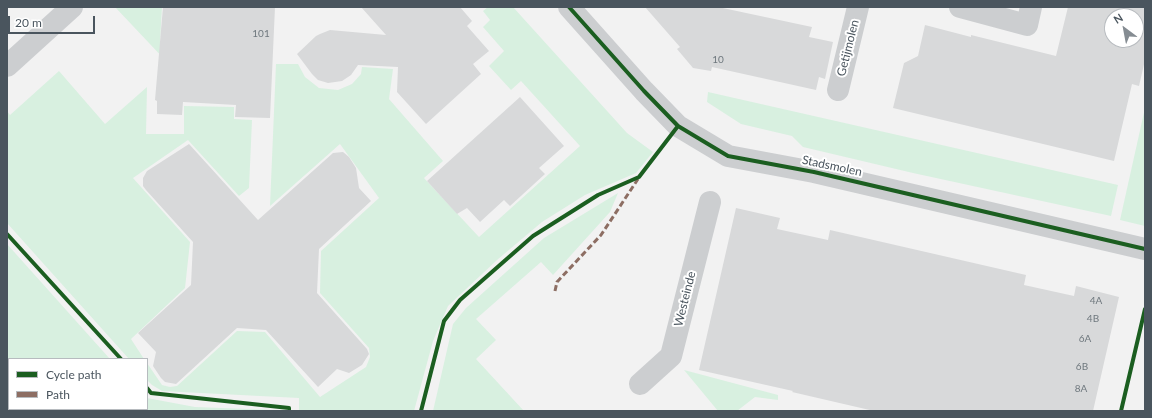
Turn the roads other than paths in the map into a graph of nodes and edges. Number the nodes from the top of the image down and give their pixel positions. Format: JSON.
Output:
{"nodes":[{"id":1,"x":72,"y":7,"type":"edge"},
{"id":2,"x":569,"y":7,"type":"edge"},
{"id":3,"x":858,"y":7,"type":"edge"},
{"id":4,"x":960,"y":7,"type":"edge"},
{"id":5,"x":1031,"y":7,"type":"edge"},
{"id":6,"x":7,"y":66,"type":"edge"},
{"id":7,"x":838,"y":90,"type":"dead end"},
{"id":8,"x":710,"y":202,"type":"dead end"},
{"id":9,"x":1145,"y":249,"type":"edge"},
{"id":10,"x":640,"y":384,"type":"dead end"}],
"edges":[{"from":1,"to":6,"type":"street"},
{"from":2,"to":9,"type":"street","name":"Stadsmolen"},
{"from":3,"to":7,"type":"street","name":"Getijmolen"},
{"from":4,"to":5,"type":"street"},
{"from":8,"to":10,"type":"street","name":"Westeinde"}]}
